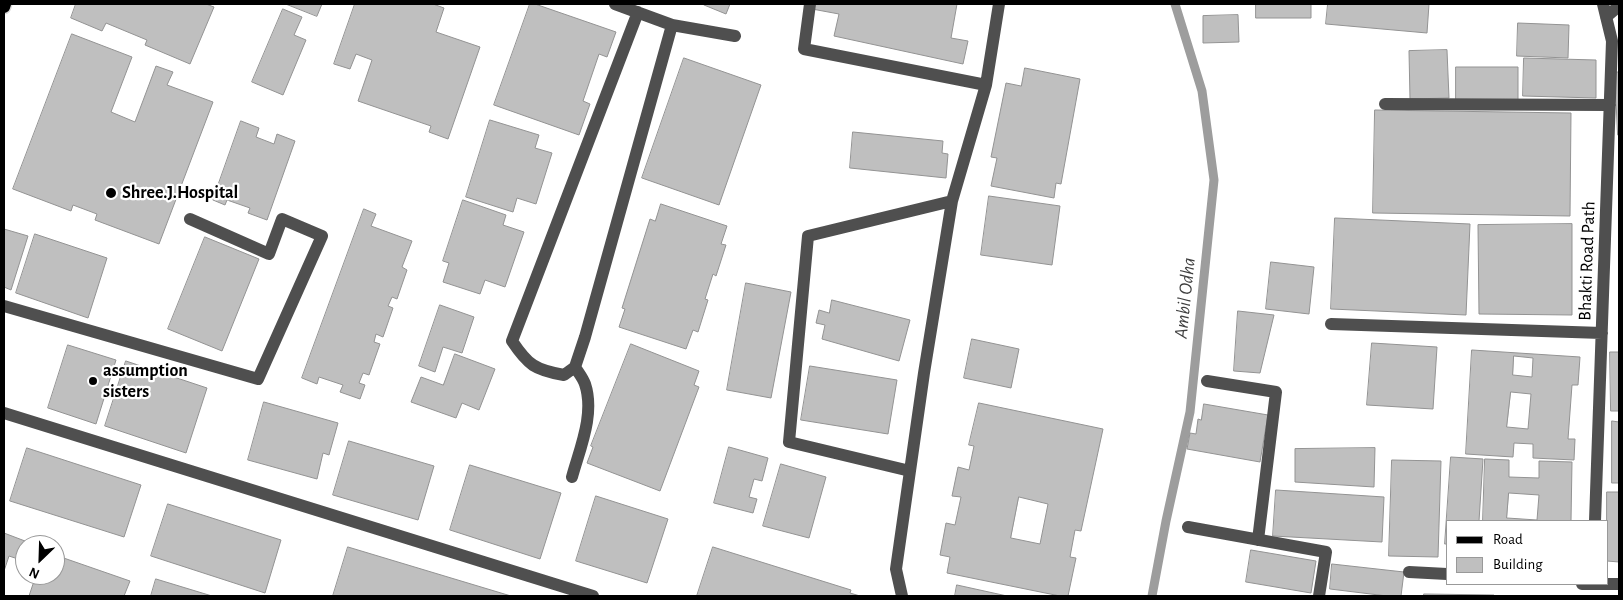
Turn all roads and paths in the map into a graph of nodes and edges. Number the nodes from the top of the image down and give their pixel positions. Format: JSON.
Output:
{"nodes":[{"id":1,"x":616,"y":4,"type":"edge"},
{"id":2,"x":810,"y":4,"type":"edge"},
{"id":3,"x":999,"y":4,"type":"edge"},
{"id":4,"x":1603,"y":4,"type":"edge"},
{"id":5,"x":1619,"y":6,"type":"edge"},
{"id":6,"x":638,"y":12,"type":"junction"},
{"id":7,"x":1606,"y":18,"type":"junction"},
{"id":8,"x":672,"y":25,"type":"junction"},
{"id":9,"x":735,"y":36,"type":"dead end"},
{"id":10,"x":986,"y":85,"type":"junction"},
{"id":11,"x":1385,"y":104,"type":"dead end"},
{"id":12,"x":1610,"y":105,"type":"junction"},
{"id":13,"x":952,"y":201,"type":"junction"},
{"id":14,"x":190,"y":219,"type":"dead end"},
{"id":15,"x":4,"y":306,"type":"edge"},
{"id":16,"x":1330,"y":324,"type":"dead end"},
{"id":17,"x":1602,"y":333,"type":"junction"},
{"id":18,"x":575,"y":366,"type":"junction"},
{"id":19,"x":1206,"y":381,"type":"dead end"},
{"id":20,"x":4,"y":412,"type":"edge"},
{"id":21,"x":910,"y":471,"type":"junction"},
{"id":22,"x":572,"y":477,"type":"dead end"},
{"id":23,"x":1595,"y":520,"type":"edge"},
{"id":24,"x":1188,"y":527,"type":"dead end"},
{"id":25,"x":1258,"y":540,"type":"junction"},
{"id":26,"x":1410,"y":572,"type":"dead end"},
{"id":27,"x":1446,"y":574,"type":"edge"},
{"id":28,"x":1619,"y":584,"type":"edge"},
{"id":29,"x":1590,"y":587,"type":"edge"},
{"id":30,"x":593,"y":596,"type":"edge"},
{"id":31,"x":902,"y":596,"type":"edge"},
{"id":32,"x":1319,"y":596,"type":"edge"}],
"edges":[{"from":1,"to":6,"type":"street"},
{"from":2,"to":10,"type":"street"},
{"from":3,"to":10,"type":"street"},
{"from":4,"to":7,"type":"street","name":"Bhakti Road Path"},
{"from":5,"to":7,"type":"street"},
{"from":6,"to":8,"type":"street"},
{"from":6,"to":18,"type":"street"},
{"from":7,"to":12,"type":"street","name":"Bhakti Road Path"},
{"from":8,"to":9,"type":"street"},
{"from":8,"to":18,"type":"street"},
{"from":10,"to":13,"type":"street"},
{"from":11,"to":12,"type":"street"},
{"from":12,"to":17,"type":"street","name":"Bhakti Road Path"},
{"from":13,"to":21,"type":"street"},
{"from":13,"to":21,"type":"street"},
{"from":14,"to":15,"type":"street"},
{"from":16,"to":17,"type":"street"},
{"from":17,"to":23,"type":"street","name":"Bhakti Road Path"},
{"from":18,"to":22,"type":"street"},
{"from":19,"to":25,"type":"street"},
{"from":20,"to":30,"type":"street"},
{"from":21,"to":31,"type":"street"},
{"from":24,"to":25,"type":"street"},
{"from":25,"to":32,"type":"street"},
{"from":26,"to":27,"type":"street"},
{"from":28,"to":29,"type":"street"}]}
